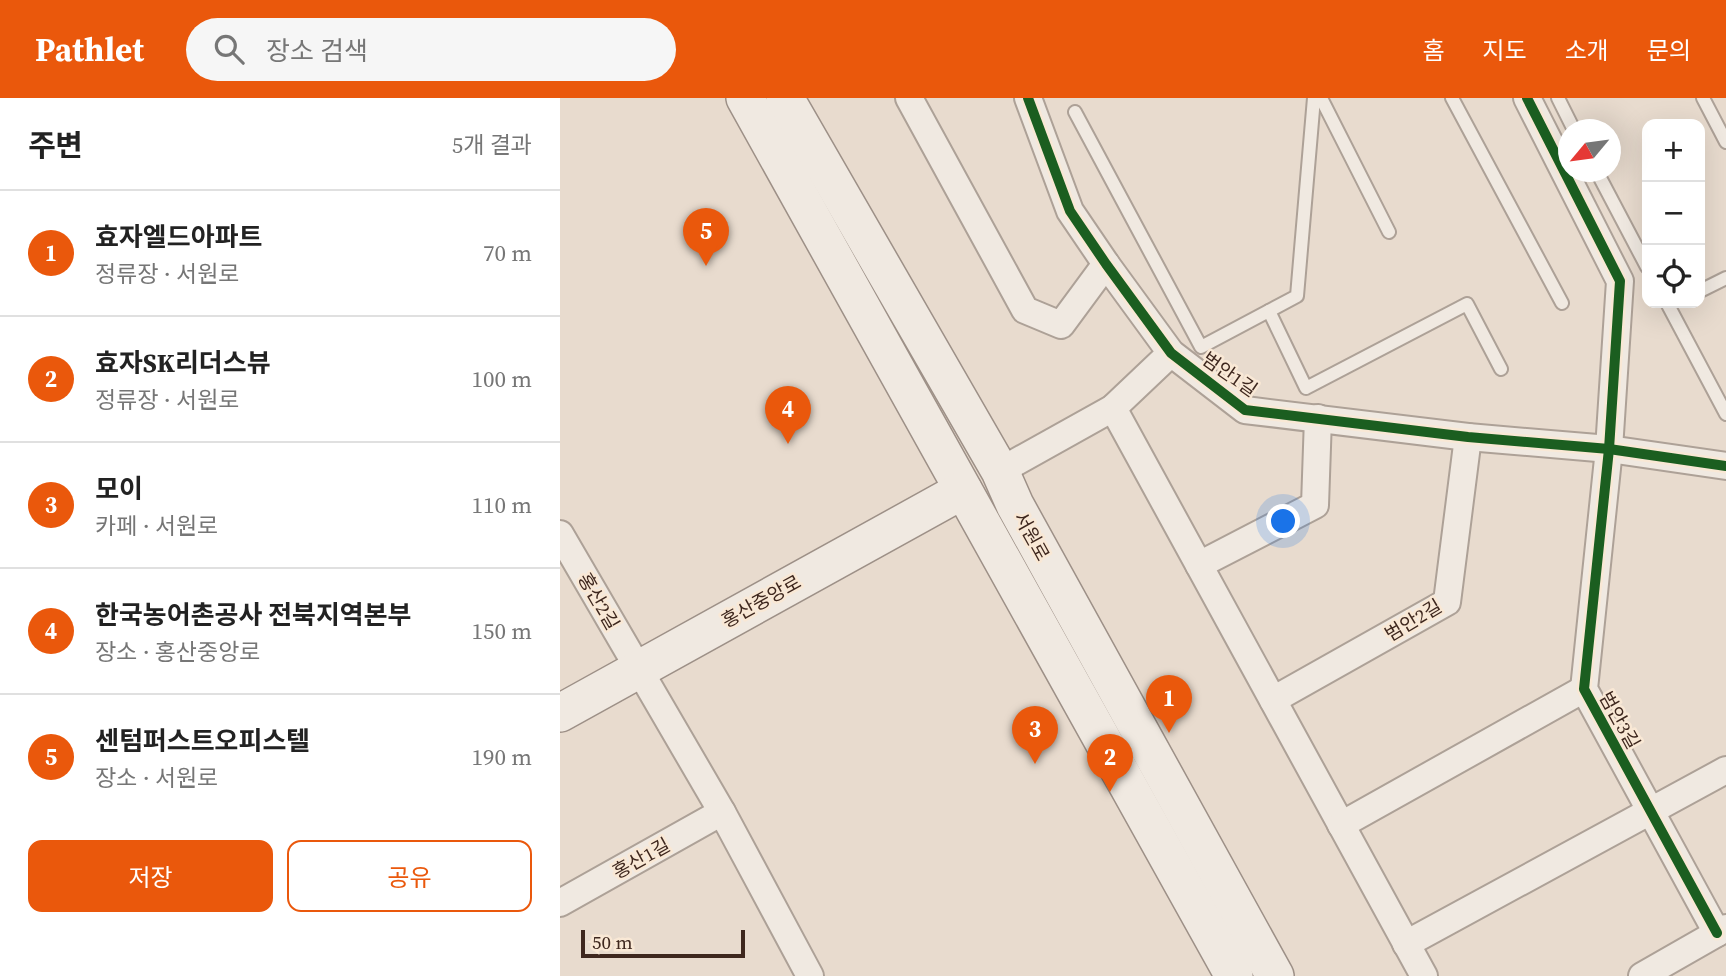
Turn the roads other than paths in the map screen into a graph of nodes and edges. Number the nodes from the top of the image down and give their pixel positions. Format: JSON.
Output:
{"nodes":[{"id":1,"x":745,"y":98,"type":"edge"},
{"id":2,"x":785,"y":98,"type":"edge"},
{"id":3,"x":909,"y":98,"type":"edge"},
{"id":4,"x":1028,"y":98,"type":"edge"},
{"id":5,"x":1314,"y":98,"type":"edge"},
{"id":6,"x":1321,"y":98,"type":"edge"},
{"id":7,"x":1452,"y":98,"type":"edge"},
{"id":8,"x":1528,"y":98,"type":"edge"},
{"id":9,"x":1558,"y":98,"type":"edge"},
{"id":10,"x":1703,"y":98,"type":"edge"},
{"id":11,"x":1076,"y":112,"type":"dead end"},
{"id":12,"x":1568,"y":119,"type":"edge"},
{"id":13,"x":1726,"y":142,"type":"edge"},
{"id":14,"x":1602,"y":182,"type":"edge"},
{"id":15,"x":1389,"y":232,"type":"dead end"},
{"id":16,"x":1642,"y":258,"type":"edge"},
{"id":17,"x":1106,"y":264,"type":"junction"},
{"id":18,"x":1726,"y":278,"type":"edge"},
{"id":19,"x":1705,"y":288,"type":"edge"},
{"id":20,"x":1562,"y":303,"type":"dead end"},
{"id":21,"x":1672,"y":308,"type":"edge"},
{"id":22,"x":1269,"y":311,"type":"junction"},
{"id":23,"x":1171,"y":353,"type":"junction"},
{"id":24,"x":1502,"y":369,"type":"dead end"},
{"id":25,"x":1113,"y":408,"type":"junction"},
{"id":26,"x":1726,"y":414,"type":"edge"},
{"id":27,"x":1318,"y":418,"type":"junction"},
{"id":28,"x":1468,"y":437,"type":"junction"},
{"id":29,"x":1609,"y":449,"type":"junction"},
{"id":30,"x":1726,"y":466,"type":"edge"},
{"id":31,"x":1000,"y":471,"type":"junction"},
{"id":32,"x":963,"y":490,"type":"junction"},
{"id":33,"x":560,"y":534,"type":"edge"},
{"id":34,"x":1199,"y":565,"type":"junction"},
{"id":35,"x":638,"y":669,"type":"junction"},
{"id":36,"x":1584,"y":690,"type":"junction"},
{"id":37,"x":1273,"y":700,"type":"junction"},
{"id":38,"x":560,"y":713,"type":"edge"},
{"id":39,"x":1726,"y":771,"type":"edge"},
{"id":40,"x":1650,"y":811,"type":"junction"},
{"id":41,"x":722,"y":813,"type":"junction"},
{"id":42,"x":1341,"y":825,"type":"junction"},
{"id":43,"x":560,"y":903,"type":"edge"},
{"id":44,"x":1722,"y":931,"type":"edge"},
{"id":45,"x":1406,"y":944,"type":"junction"},
{"id":46,"x":810,"y":976,"type":"edge"},
{"id":47,"x":1234,"y":976,"type":"edge"},
{"id":48,"x":1275,"y":976,"type":"edge"},
{"id":49,"x":1424,"y":976,"type":"edge"},
{"id":50,"x":1642,"y":976,"type":"edge"}],
"edges":[{"from":1,"to":32,"type":"main road","name":"서원로"},
{"from":2,"to":31,"type":"main road","name":"서원로"},
{"from":3,"to":17,"type":"street"},
{"from":4,"to":17,"type":"street","name":"범안1길"},
{"from":5,"to":22,"type":"lane"},
{"from":6,"to":15,"type":"lane"},
{"from":7,"to":20,"type":"lane"},
{"from":8,"to":29,"type":"street"},
{"from":9,"to":12,"type":"lane"},
{"from":10,"to":13,"type":"lane"},
{"from":11,"to":22,"type":"lane"},
{"from":14,"to":16,"type":"lane"},
{"from":17,"to":23,"type":"street","name":"범안1길"},
{"from":18,"to":19,"type":"lane"},
{"from":21,"to":26,"type":"lane"},
{"from":22,"to":24,"type":"lane"},
{"from":23,"to":25,"type":"street"},
{"from":23,"to":27,"type":"street","name":"범안1길"},
{"from":25,"to":31,"type":"street"},
{"from":25,"to":34,"type":"street"},
{"from":27,"to":28,"type":"street","name":"범안1길"},
{"from":27,"to":34,"type":"street"},
{"from":28,"to":29,"type":"street","name":"범안1길"},
{"from":28,"to":37,"type":"street","name":"범안2길"},
{"from":29,"to":30,"type":"street","name":"범안1길"},
{"from":29,"to":36,"type":"street","name":"범안3길"},
{"from":31,"to":48,"type":"main road","name":"서원로"},
{"from":32,"to":35,"type":"main road","name":"홍산중앙로"},
{"from":32,"to":47,"type":"main road","name":"서원로"},
{"from":33,"to":35,"type":"street","name":"홍산2길"},
{"from":34,"to":37,"type":"street"},
{"from":35,"to":38,"type":"main road","name":"홍산중앙로"},
{"from":35,"to":41,"type":"street"},
{"from":36,"to":40,"type":"street","name":"범안3길"},
{"from":36,"to":42,"type":"street"},
{"from":37,"to":42,"type":"street"},
{"from":39,"to":40,"type":"street"},
{"from":40,"to":44,"type":"street","name":"범안3길"},
{"from":40,"to":45,"type":"street"},
{"from":41,"to":43,"type":"street","name":"홍산1길"},
{"from":41,"to":46,"type":"street"},
{"from":42,"to":45,"type":"street"},
{"from":44,"to":50,"type":"street"},
{"from":45,"to":49,"type":"street"}]}
